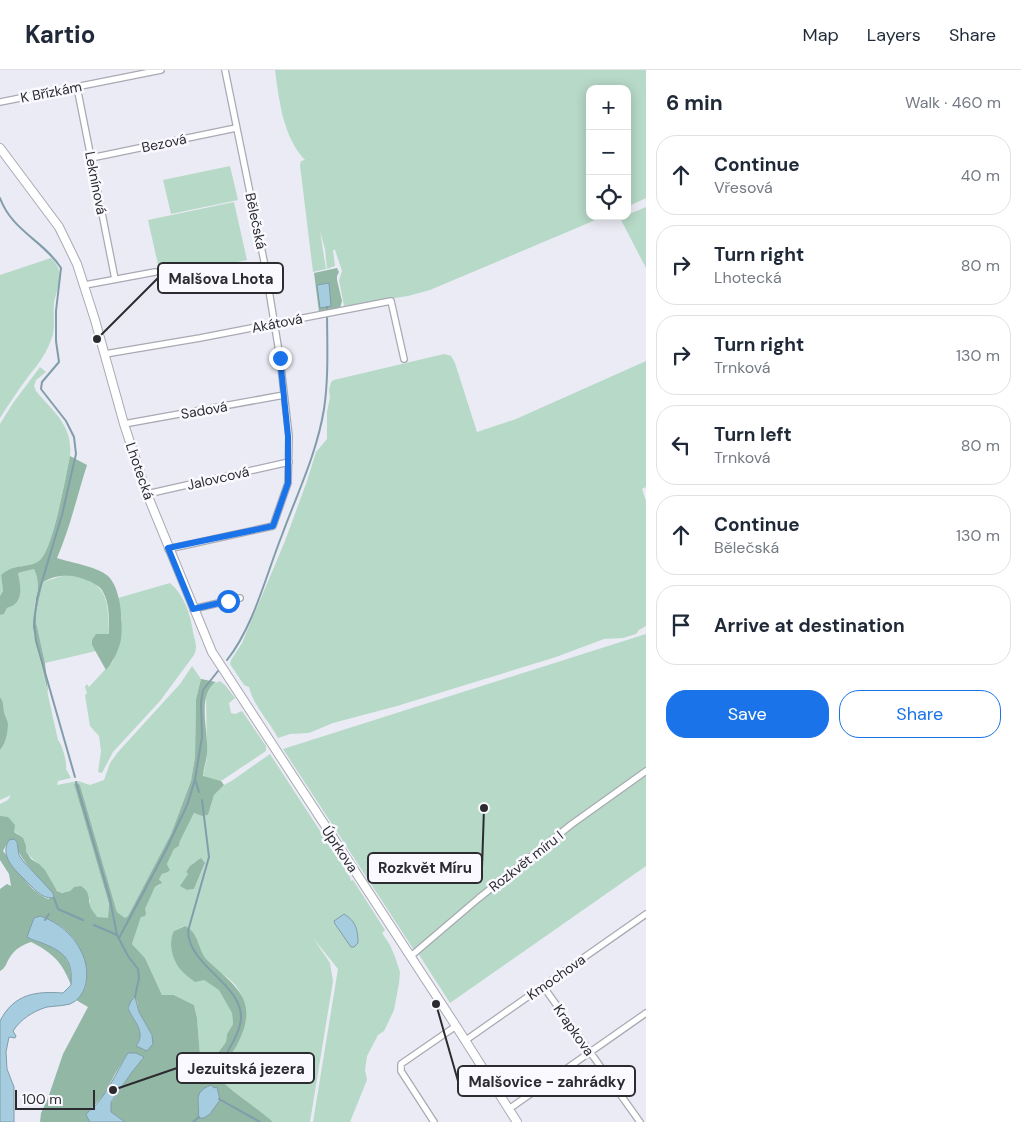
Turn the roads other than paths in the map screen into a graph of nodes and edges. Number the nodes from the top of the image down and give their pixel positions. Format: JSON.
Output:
{"nodes":[{"id":1,"x":160,"y":70,"type":"edge"},
{"id":2,"x":225,"y":70,"type":"edge"},
{"id":3,"x":77,"y":86,"type":"junction"},
{"id":4,"x":0,"y":102,"type":"edge"},
{"id":5,"x":236,"y":128,"type":"junction"},
{"id":6,"x":0,"y":148,"type":"edge"},
{"id":7,"x":91,"y":158,"type":"junction"},
{"id":8,"x":155,"y":272,"type":"dead end"},
{"id":9,"x":116,"y":279,"type":"junction"},
{"id":10,"x":85,"y":285,"type":"junction"},
{"id":11,"x":275,"y":324,"type":"junction"},
{"id":12,"x":105,"y":354,"type":"junction"},
{"id":13,"x":404,"y":359,"type":"dead end"},
{"id":14,"x":284,"y":395,"type":"junction"},
{"id":15,"x":124,"y":424,"type":"junction"},
{"id":16,"x":288,"y":462,"type":"junction"},
{"id":17,"x":147,"y":494,"type":"junction"},
{"id":18,"x":168,"y":548,"type":"junction"},
{"id":19,"x":240,"y":598,"type":"dead end"},
{"id":20,"x":193,"y":609,"type":"junction"},
{"id":21,"x":212,"y":652,"type":"joint"},
{"id":22,"x":646,"y":771,"type":"edge"},
{"id":23,"x":646,"y":914,"type":"edge"},
{"id":24,"x":411,"y":956,"type":"junction"},
{"id":25,"x":543,"y":986,"type":"junction"},
{"id":26,"x":646,"y":1013,"type":"edge"},
{"id":27,"x":456,"y":1026,"type":"junction"},
{"id":28,"x":466,"y":1040,"type":"junction"},
{"id":29,"x":590,"y":1052,"type":"junction"},
{"id":30,"x":509,"y":1109,"type":"junction"},
{"id":31,"x":434,"y":1122,"type":"edge"},
{"id":32,"x":517,"y":1122,"type":"edge"},
{"id":33,"x":640,"y":1122,"type":"edge"}],
"edges":[{"from":1,"to":3,"type":"street","name":"K Břízkám"},
{"from":2,"to":5,"type":"street","name":"Bělečská"},
{"from":3,"to":4,"type":"street","name":"K Břízkám"},
{"from":3,"to":7,"type":"street","name":"Leknínová"},
{"from":5,"to":7,"type":"street","name":"Bezová"},
{"from":5,"to":11,"type":"street","name":"Bělečská"},
{"from":6,"to":10,"type":"street","name":"Lhotecká"},
{"from":7,"to":9,"type":"street","name":"Leknínová"},
{"from":8,"to":9,"type":"street"},
{"from":9,"to":10,"type":"street"},
{"from":10,"to":12,"type":"street","name":"Lhotecká"},
{"from":11,"to":12,"type":"street","name":"Akátová"},
{"from":11,"to":13,"type":"street","name":"Akátová"},
{"from":11,"to":14,"type":"street","name":"Bělečská"},
{"from":12,"to":15,"type":"street","name":"Lhotecká"},
{"from":14,"to":15,"type":"street","name":"Sadová"},
{"from":14,"to":16,"type":"street","name":"Bělečská"},
{"from":15,"to":17,"type":"street","name":"Lhotecká"},
{"from":16,"to":17,"type":"street","name":"Jalovcová"},
{"from":16,"to":18,"type":"street","name":"Bělečská"},
{"from":17,"to":18,"type":"street","name":"Lhotecká"},
{"from":18,"to":20,"type":"street","name":"Lhotecká"},
{"from":19,"to":20,"type":"street"},
{"from":20,"to":21,"type":"street","name":"Lhotecká"},
{"from":21,"to":24,"type":"street","name":"Úprkova"},
{"from":22,"to":24,"type":"street","name":"Rozkvět míru I"},
{"from":23,"to":25,"type":"street","name":"Kmochova"},
{"from":24,"to":27,"type":"street","name":"Úprkova"},
{"from":25,"to":28,"type":"street","name":"Kmochova"},
{"from":25,"to":29,"type":"street","name":"Krapkova"},
{"from":26,"to":29,"type":"street"},
{"from":27,"to":28,"type":"street","name":"Úprkova"},
{"from":27,"to":31,"type":"street"},
{"from":28,"to":30,"type":"street","name":"Úprkova"},
{"from":29,"to":30,"type":"street"},
{"from":29,"to":33,"type":"street","name":"Krapkova"},
{"from":30,"to":32,"type":"street","name":"Úprkova"}]}
